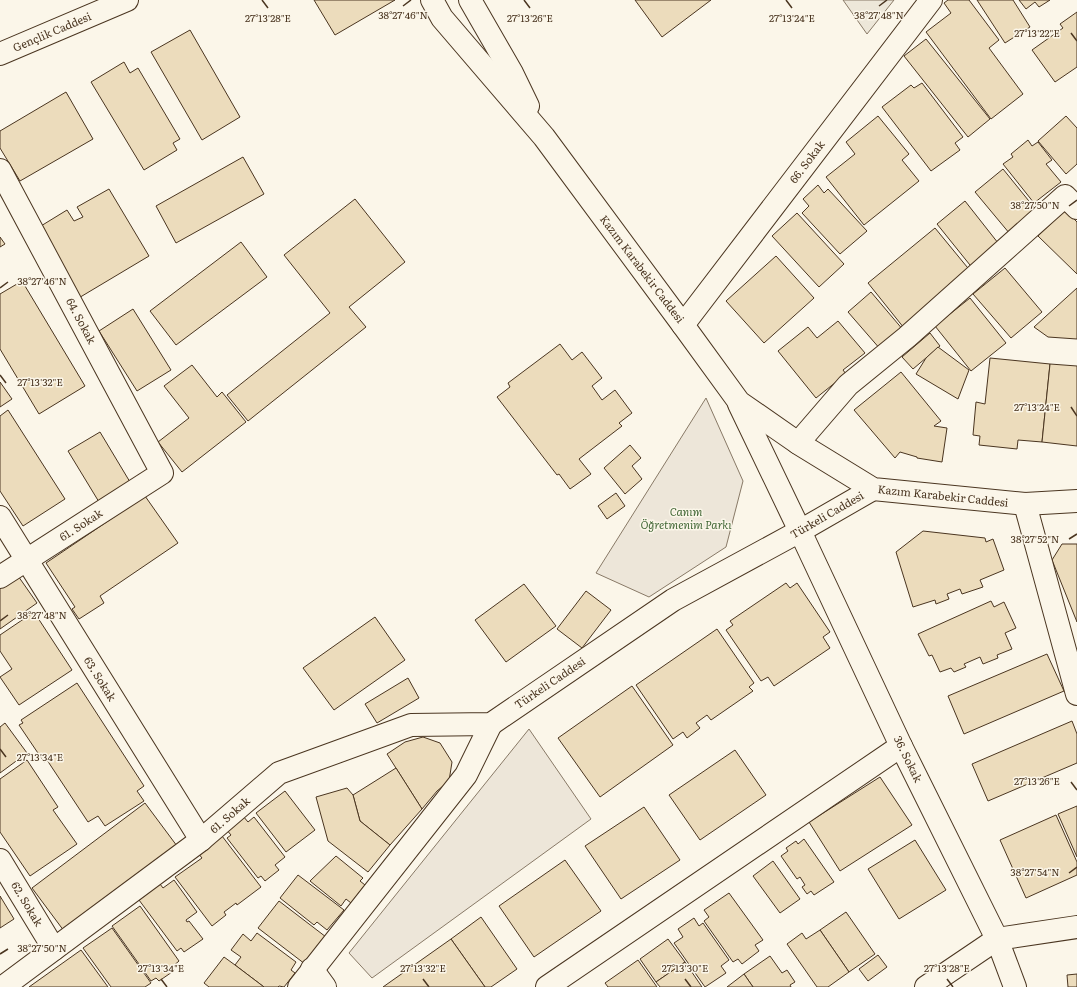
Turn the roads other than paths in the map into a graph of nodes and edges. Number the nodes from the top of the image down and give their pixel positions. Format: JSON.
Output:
{"nodes":[{"id":1,"x":127,"y":0,"type":"edge"},
{"id":2,"x":432,"y":0,"type":"edge"},
{"id":3,"x":470,"y":0,"type":"edge"},
{"id":4,"x":931,"y":0,"type":"edge"},
{"id":5,"x":0,"y":54,"type":"edge"},
{"id":6,"x":544,"y":137,"type":"junction"},
{"id":7,"x":0,"y":170,"type":"edge"},
{"id":8,"x":1073,"y":197,"type":"edge"},
{"id":9,"x":683,"y":325,"type":"junction"},
{"id":10,"x":739,"y":402,"type":"junction"},
{"id":11,"x":798,"y":443,"type":"junction"},
{"id":12,"x":162,"y":473,"type":"joint"},
{"id":13,"x":873,"y":489,"type":"junction"},
{"id":14,"x":1077,"y":501,"type":"edge"},
{"id":15,"x":1025,"y":504,"type":"junction"},
{"id":16,"x":0,"y":517,"type":"edge"},
{"id":17,"x":800,"y":531,"type":"junction"},
{"id":18,"x":26,"y":560,"type":"junction"},
{"id":19,"x":0,"y":577,"type":"edge"},
{"id":20,"x":1077,"y":694,"type":"edge"},
{"id":21,"x":491,"y":724,"type":"junction"},
{"id":22,"x":901,"y":746,"type":"junction"},
{"id":23,"x":201,"y":840,"type":"junction"},
{"id":24,"x":0,"y":860,"type":"edge"},
{"id":25,"x":1077,"y":927,"type":"edge"},
{"id":26,"x":997,"y":938,"type":"junction"},
{"id":27,"x":54,"y":949,"type":"junction"},
{"id":28,"x":312,"y":969,"type":"junction"},
{"id":29,"x":6,"y":986,"type":"edge"},
{"id":30,"x":298,"y":987,"type":"edge"},
{"id":31,"x":325,"y":987,"type":"edge"},
{"id":32,"x":547,"y":987,"type":"edge"},
{"id":33,"x":926,"y":987,"type":"edge"},
{"id":34,"x":1015,"y":987,"type":"edge"}],
"edges":[{"from":1,"to":5,"type":"street","name":"Gençlik Caddesi"},
{"from":2,"to":6,"type":"street","name":"Kazım Karabekir Caddesi"},
{"from":3,"to":6,"type":"street","name":"Kazım Karabekir Caddesi"},
{"from":4,"to":9,"type":"street","name":"66. Sokak"},
{"from":6,"to":9,"type":"street","name":"Kazım Karabekir Caddesi"},
{"from":7,"to":12,"type":"street","name":"64. Sokak"},
{"from":8,"to":11,"type":"street"},
{"from":9,"to":10,"type":"street","name":"Kazım Karabekir Caddesi"},
{"from":10,"to":11,"type":"street","name":"Kazım Karabekir Caddesi"},
{"from":10,"to":17,"type":"street","name":"Kazım Karabekir Caddesi"},
{"from":11,"to":13,"type":"street","name":"Kazım Karabekir Caddesi"},
{"from":12,"to":18,"type":"street","name":"61. Sokak"},
{"from":13,"to":15,"type":"street","name":"Kazım Karabekir Caddesi"},
{"from":13,"to":17,"type":"street","name":"Türkeli Caddesi"},
{"from":14,"to":15,"type":"street","name":"Kazım Karabekir Caddesi"},
{"from":15,"to":20,"type":"street"},
{"from":16,"to":18,"type":"street","name":"63. Sokak"},
{"from":17,"to":21,"type":"street","name":"Türkeli Caddesi"},
{"from":17,"to":22,"type":"street","name":"36. Sokak"},
{"from":18,"to":19,"type":"street","name":"61. Sokak"},
{"from":18,"to":23,"type":"street","name":"63. Sokak"},
{"from":21,"to":23,"type":"street","name":"61. Sokak"},
{"from":21,"to":28,"type":"street","name":"Türkeli Caddesi"},
{"from":22,"to":26,"type":"street","name":"36. Sokak"},
{"from":22,"to":32,"type":"street"},
{"from":23,"to":27,"type":"street","name":"61. Sokak"},
{"from":24,"to":27,"type":"street","name":"62. Sokak"},
{"from":25,"to":26,"type":"street"},
{"from":26,"to":33,"type":"street"},
{"from":26,"to":34,"type":"street","name":"36. Sokak"},
{"from":27,"to":29,"type":"street","name":"61. Sokak"},
{"from":28,"to":30,"type":"street","name":"Türkeli Caddesi"},
{"from":28,"to":31,"type":"street"}]}
